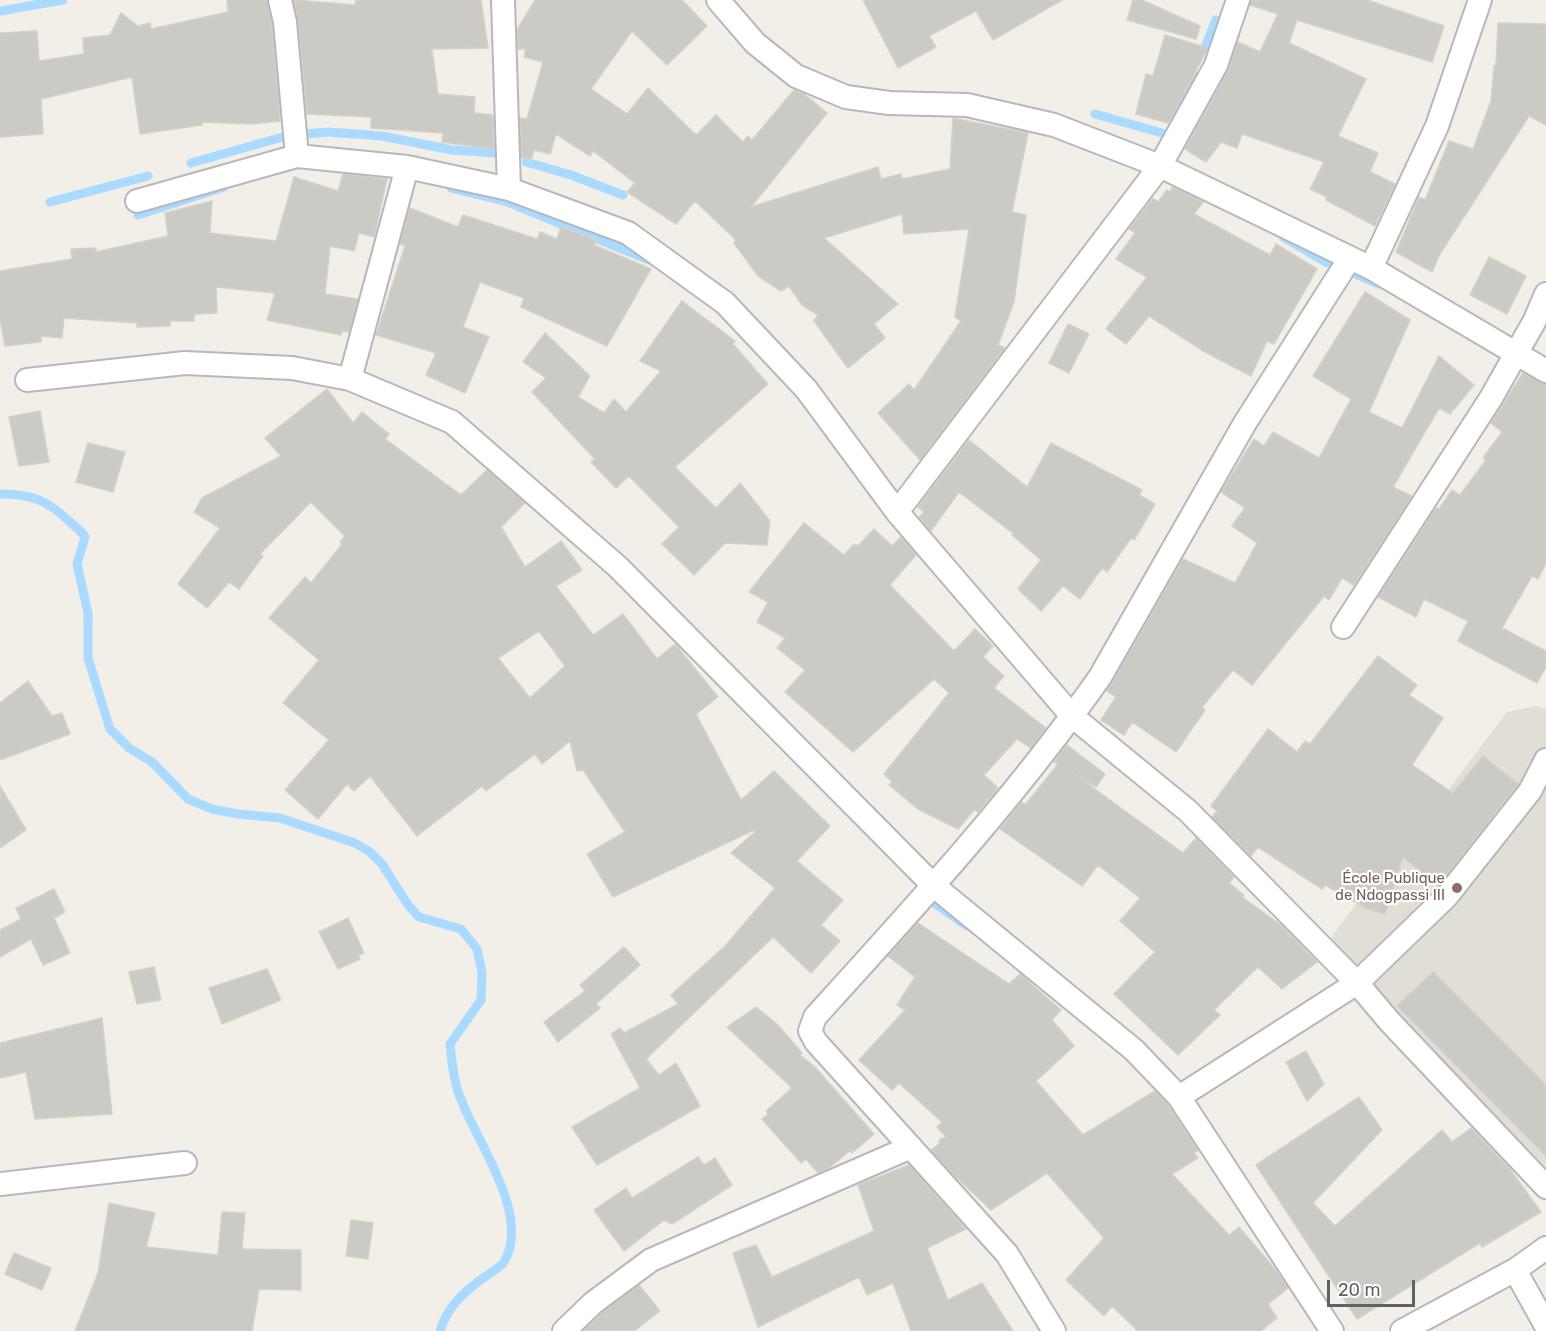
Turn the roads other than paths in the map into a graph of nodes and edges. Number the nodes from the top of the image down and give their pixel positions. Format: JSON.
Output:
{"nodes":[{"id":1,"x":280,"y":0,"type":"edge"},
{"id":2,"x":503,"y":0,"type":"edge"},
{"id":3,"x":718,"y":0,"type":"edge"},
{"id":4,"x":1238,"y":0,"type":"edge"},
{"id":5,"x":1472,"y":2,"type":"edge"},
{"id":6,"x":297,"y":156,"type":"junction"},
{"id":7,"x":1160,"y":166,"type":"junction"},
{"id":8,"x":407,"y":167,"type":"junction"},
{"id":9,"x":508,"y":189,"type":"junction"},
{"id":10,"x":137,"y":201,"type":"dead end"},
{"id":11,"x":1350,"y":258,"type":"junction"},
{"id":12,"x":1371,"y":268,"type":"junction"},
{"id":13,"x":1546,"y":294,"type":"edge"},
{"id":14,"x":1516,"y":355,"type":"junction"},
{"id":15,"x":1546,"y":371,"type":"edge"},
{"id":16,"x":350,"y":379,"type":"junction"},
{"id":17,"x":27,"y":380,"type":"dead end"},
{"id":18,"x":897,"y":512,"type":"junction"},
{"id":19,"x":1343,"y":627,"type":"dead end"},
{"id":20,"x":1072,"y":716,"type":"junction"},
{"id":21,"x":1546,"y":760,"type":"edge"},
{"id":22,"x":934,"y":886,"type":"junction"},
{"id":23,"x":1357,"y":983,"type":"junction"},
{"id":24,"x":1179,"y":1097,"type":"junction"},
{"id":25,"x":911,"y":1147,"type":"junction"},
{"id":26,"x":185,"y":1163,"type":"dead end"},
{"id":27,"x":0,"y":1184,"type":"edge"},
{"id":28,"x":1546,"y":1187,"type":"edge"},
{"id":29,"x":1546,"y":1248,"type":"edge"},
{"id":30,"x":1515,"y":1270,"type":"junction"},
{"id":31,"x":1546,"y":1326,"type":"edge"},
{"id":32,"x":564,"y":1331,"type":"edge"},
{"id":33,"x":1054,"y":1331,"type":"edge"},
{"id":34,"x":1332,"y":1331,"type":"edge"},
{"id":35,"x":1402,"y":1331,"type":"edge"}],
"edges":[{"from":1,"to":6,"type":"street"},
{"from":2,"to":9,"type":"street"},
{"from":3,"to":7,"type":"street"},
{"from":4,"to":7,"type":"street"},
{"from":5,"to":12,"type":"street"},
{"from":6,"to":8,"type":"street"},
{"from":6,"to":10,"type":"street"},
{"from":7,"to":11,"type":"street"},
{"from":7,"to":18,"type":"street"},
{"from":8,"to":9,"type":"street"},
{"from":8,"to":16,"type":"street"},
{"from":9,"to":18,"type":"street"},
{"from":11,"to":12,"type":"street"},
{"from":11,"to":20,"type":"street"},
{"from":12,"to":14,"type":"street"},
{"from":13,"to":14,"type":"street"},
{"from":14,"to":15,"type":"street"},
{"from":14,"to":19,"type":"street"},
{"from":16,"to":17,"type":"street"},
{"from":16,"to":22,"type":"street"},
{"from":18,"to":20,"type":"street"},
{"from":20,"to":22,"type":"street"},
{"from":20,"to":23,"type":"street"},
{"from":21,"to":23,"type":"street"},
{"from":22,"to":24,"type":"street"},
{"from":22,"to":25,"type":"street"},
{"from":23,"to":24,"type":"street"},
{"from":23,"to":28,"type":"street"},
{"from":24,"to":34,"type":"street"},
{"from":25,"to":32,"type":"street"},
{"from":25,"to":33,"type":"street"},
{"from":26,"to":27,"type":"street"},
{"from":29,"to":30,"type":"street"},
{"from":30,"to":31,"type":"street"},
{"from":30,"to":35,"type":"street"}]}
